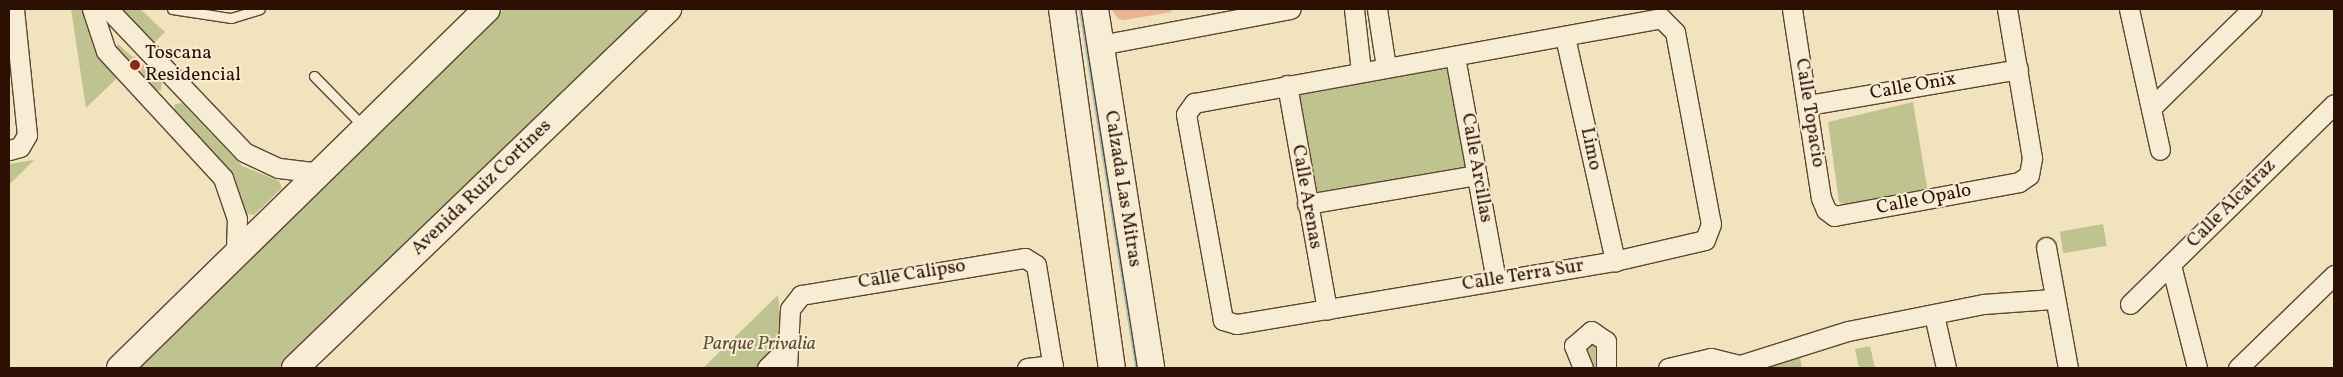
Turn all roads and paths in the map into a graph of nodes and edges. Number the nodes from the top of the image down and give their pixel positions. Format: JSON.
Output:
{"nodes":[{"id":1,"x":14,"y":9,"type":"edge"},
{"id":2,"x":172,"y":9,"type":"edge"},
{"id":3,"x":260,"y":9,"type":"edge"},
{"id":4,"x":487,"y":9,"type":"edge"},
{"id":5,"x":668,"y":9,"type":"edge"},
{"id":6,"x":1062,"y":9,"type":"edge"},
{"id":7,"x":1095,"y":9,"type":"edge"},
{"id":8,"x":1291,"y":9,"type":"edge"},
{"id":9,"x":1354,"y":9,"type":"edge"},
{"id":10,"x":1378,"y":9,"type":"edge"},
{"id":11,"x":1792,"y":9,"type":"edge"},
{"id":12,"x":2007,"y":9,"type":"edge"},
{"id":13,"x":2128,"y":9,"type":"edge"},
{"id":14,"x":2252,"y":9,"type":"edge"},
{"id":15,"x":98,"y":10,"type":"edge"},
{"id":16,"x":1565,"y":37,"type":"junction"},
{"id":17,"x":14,"y":39,"type":"edge"},
{"id":18,"x":1100,"y":45,"type":"junction"},
{"id":19,"x":1455,"y":57,"type":"junction"},
{"id":20,"x":1386,"y":67,"type":"junction"},
{"id":21,"x":2018,"y":69,"type":"junction"},
{"id":22,"x":1361,"y":71,"type":"junction"},
{"id":23,"x":314,"y":76,"type":"dead end"},
{"id":24,"x":177,"y":84,"type":"junction"},
{"id":25,"x":1287,"y":85,"type":"junction"},
{"id":26,"x":156,"y":104,"type":"junction"},
{"id":27,"x":2334,"y":104,"type":"edge"},
{"id":28,"x":1808,"y":105,"type":"junction"},
{"id":29,"x":2151,"y":108,"type":"junction"},
{"id":30,"x":366,"y":129,"type":"junction"},
{"id":31,"x":9,"y":150,"type":"edge"},
{"id":32,"x":2160,"y":150,"type":"dead end"},
{"id":33,"x":321,"y":173,"type":"junction"},
{"id":34,"x":1477,"y":175,"type":"junction"},
{"id":35,"x":1307,"y":204,"type":"junction"},
{"id":36,"x":1830,"y":215,"type":"joint"},
{"id":37,"x":2046,"y":247,"type":"dead end"},
{"id":38,"x":236,"y":256,"type":"junction"},
{"id":39,"x":1615,"y":261,"type":"junction"},
{"id":40,"x":2171,"y":264,"type":"junction"},
{"id":41,"x":2334,"y":275,"type":"edge"},
{"id":42,"x":1496,"y":280,"type":"junction"},
{"id":43,"x":2053,"y":299,"type":"junction"},
{"id":44,"x":2130,"y":304,"type":"dead end"},
{"id":45,"x":1327,"y":309,"type":"junction"},
{"id":46,"x":1934,"y":315,"type":"junction"},
{"id":47,"x":786,"y":349,"type":"junction"},
{"id":48,"x":1740,"y":366,"type":"edge"},
{"id":49,"x":1053,"y":367,"type":"edge"},
{"id":50,"x":120,"y":368,"type":"edge"},
{"id":51,"x":295,"y":368,"type":"edge"},
{"id":52,"x":767,"y":368,"type":"edge"},
{"id":53,"x":787,"y":368,"type":"edge"},
{"id":54,"x":1027,"y":368,"type":"edge"},
{"id":55,"x":1112,"y":368,"type":"edge"},
{"id":56,"x":1151,"y":368,"type":"edge"},
{"id":57,"x":1583,"y":368,"type":"edge"},
{"id":58,"x":1606,"y":368,"type":"edge"},
{"id":59,"x":1671,"y":368,"type":"edge"},
{"id":60,"x":1946,"y":368,"type":"edge"},
{"id":61,"x":2068,"y":368,"type":"edge"},
{"id":62,"x":2197,"y":368,"type":"edge"},
{"id":63,"x":2238,"y":368,"type":"edge"}],
"edges":[{"from":1,"to":17,"type":"street"},
{"from":2,"to":3,"type":"lane"},
{"from":4,"to":30,"type":"street"},
{"from":5,"to":51,"type":"street","name":"Avenida Ruiz Cortines"},
{"from":6,"to":55,"type":"street","name":"Calzada Las Mitras"},
{"from":7,"to":18,"type":"street","name":"Calzada Las Mitras"},
{"from":8,"to":18,"type":"street"},
{"from":9,"to":22,"type":"street"},
{"from":10,"to":20,"type":"street"},
{"from":11,"to":28,"type":"street","name":"Calle Topacio"},
{"from":12,"to":21,"type":"street"},
{"from":13,"to":29,"type":"street"},
{"from":14,"to":29,"type":"street"},
{"from":15,"to":24,"type":"street"},
{"from":15,"to":26,"type":"street"},
{"from":16,"to":19,"type":"street","name":"Calle Terra Sur"},
{"from":16,"to":39,"type":"street","name":"Limo"},
{"from":16,"to":39,"type":"street","name":"Calle Terra Sur"},
{"from":17,"to":31,"type":"street"},
{"from":18,"to":56,"type":"street","name":"Calzada Las Mitras"},
{"from":19,"to":20,"type":"street","name":"Calle Terra Sur"},
{"from":19,"to":34,"type":"street","name":"Calle Arcillas"},
{"from":20,"to":22,"type":"street","name":"Calle Terra Sur"},
{"from":21,"to":28,"type":"street","name":"Calle Onix"},
{"from":21,"to":36,"type":"street","name":"Calle Opalo"},
{"from":22,"to":25,"type":"street","name":"Calle Terra Sur"},
{"from":23,"to":30,"type":"lane"},
{"from":24,"to":26,"type":"street"},
{"from":24,"to":33,"type":"street"},
{"from":25,"to":35,"type":"street","name":"Calle Arenas"},
{"from":25,"to":45,"type":"street","name":"Calle Terra Sur"},
{"from":26,"to":38,"type":"street"},
{"from":27,"to":40,"type":"street","name":"Calle Alcatraz"},
{"from":28,"to":36,"type":"street","name":"Calle Topacio"},
{"from":29,"to":32,"type":"street"},
{"from":30,"to":33,"type":"street"},
{"from":33,"to":38,"type":"street"},
{"from":34,"to":35,"type":"street"},
{"from":34,"to":42,"type":"street","name":"Calle Arcillas"},
{"from":35,"to":45,"type":"street","name":"Calle Arenas"},
{"from":37,"to":43,"type":"street"},
{"from":38,"to":50,"type":"street"},
{"from":39,"to":42,"type":"street","name":"Calle Terra Sur"},
{"from":40,"to":44,"type":"street","name":"Calle Alcatraz"},
{"from":40,"to":62,"type":"street"},
{"from":41,"to":63,"type":"street"},
{"from":42,"to":45,"type":"street","name":"Calle Terra Sur"},
{"from":43,"to":46,"type":"street"},
{"from":43,"to":61,"type":"street"},
{"from":46,"to":48,"type":"street"},
{"from":46,"to":60,"type":"street"},
{"from":47,"to":49,"type":"street","name":"Calle Calipso"},
{"from":47,"to":52,"type":"street"},
{"from":47,"to":53,"type":"street"},
{"from":48,"to":59,"type":"street"},
{"from":49,"to":54,"type":"street"},
{"from":57,"to":58,"type":"street"}]}
